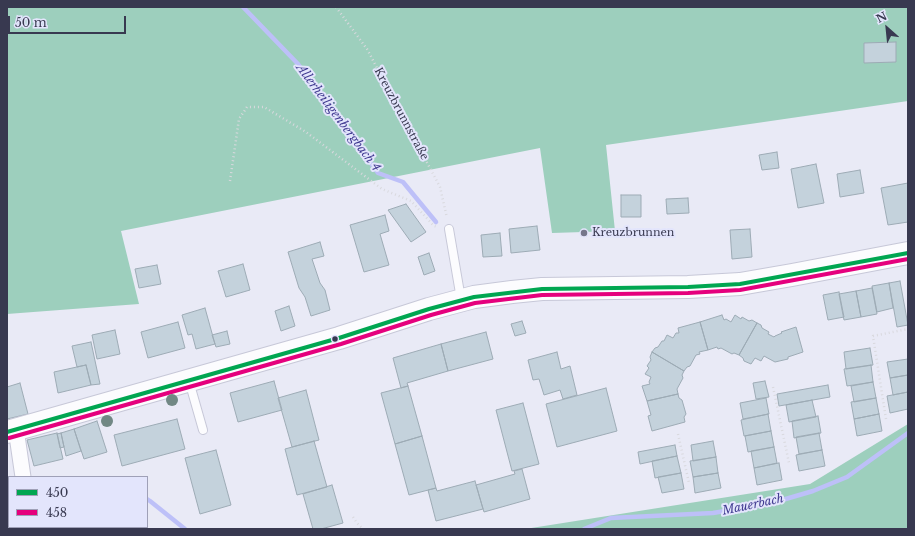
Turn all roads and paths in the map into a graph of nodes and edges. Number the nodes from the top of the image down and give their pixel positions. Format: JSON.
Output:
{"nodes":[{"id":1,"x":336,"y":7,"type":"edge"},
{"id":2,"x":230,"y":181,"type":"dead end"},
{"id":3,"x":449,"y":229,"type":"junction"},
{"id":4,"x":908,"y":253,"type":"edge"},
{"id":5,"x":461,"y":300,"type":"junction"},
{"id":6,"x":908,"y":329,"type":"edge"},
{"id":7,"x":189,"y":380,"type":"junction"},
{"id":8,"x":773,"y":387,"type":"dead end"},
{"id":9,"x":886,"y":419,"type":"dead end"},
{"id":10,"x":12,"y":430,"type":"edge"},
{"id":11,"x":203,"y":430,"type":"dead end"},
{"id":12,"x":678,"y":434,"type":"dead end"},
{"id":13,"x":788,"y":463,"type":"dead end"},
{"id":14,"x":22,"y":472,"type":"edge"},
{"id":15,"x":689,"y":483,"type":"dead end"},
{"id":16,"x":353,"y":517,"type":"dead end"},
{"id":17,"x":363,"y":529,"type":"edge"}],
"edges":[{"from":1,"to":3,"type":"path","name":"Kreuzbrunnstraße"},
{"from":2,"to":3,"type":"path"},
{"from":3,"to":5,"type":"lane"},
{"from":4,"to":5,"type":"main road"},
{"from":5,"to":7,"type":"main road"},
{"from":6,"to":9,"type":"path"},
{"from":7,"to":10,"type":"main road"},
{"from":7,"to":11,"type":"lane"},
{"from":8,"to":13,"type":"path"},
{"from":10,"to":14,"type":"street"},
{"from":12,"to":15,"type":"path"},
{"from":16,"to":17,"type":"path"}]}
